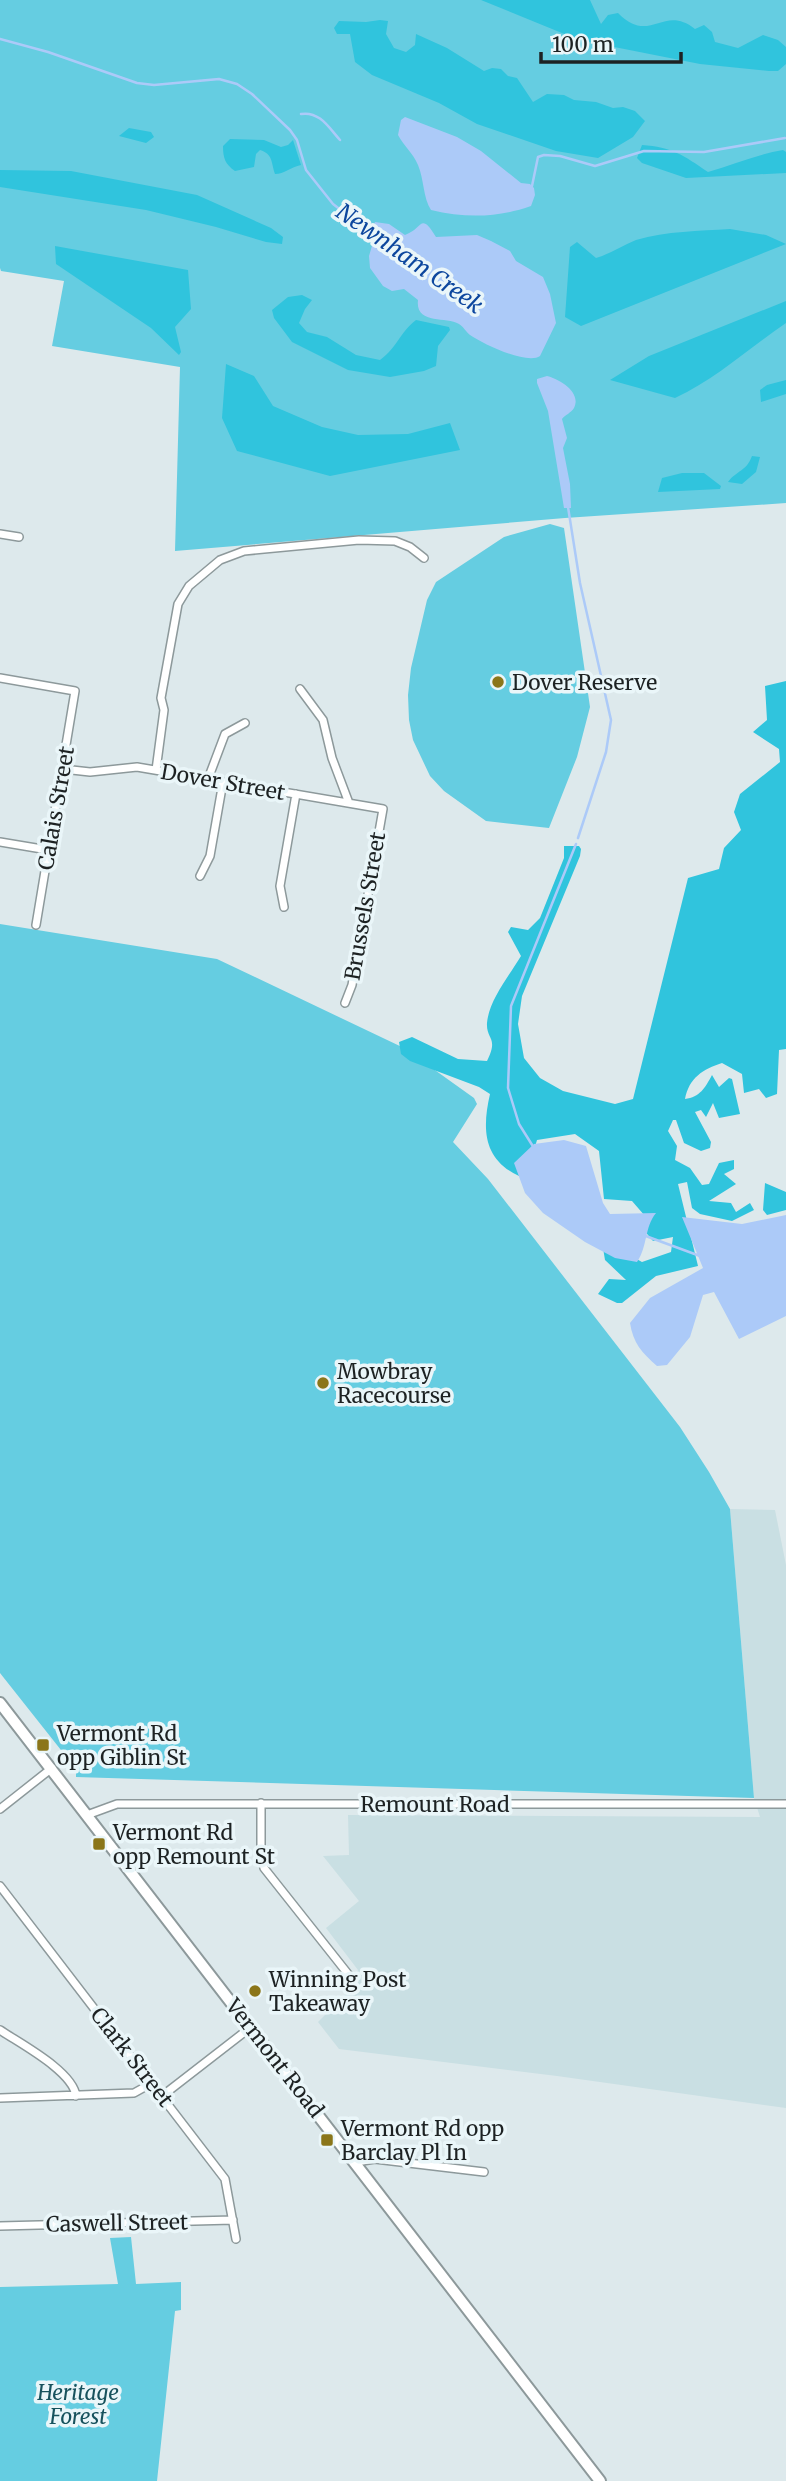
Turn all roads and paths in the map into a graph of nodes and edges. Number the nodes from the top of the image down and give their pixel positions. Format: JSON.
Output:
{"nodes":[{"id":1,"x":0,"y":534,"type":"edge"},
{"id":2,"x":19,"y":537,"type":"dead end"},
{"id":3,"x":424,"y":558,"type":"dead end"},
{"id":4,"x":0,"y":678,"type":"edge"},
{"id":5,"x":300,"y":689,"type":"dead end"},
{"id":6,"x":245,"y":723,"type":"dead end"},
{"id":7,"x":63,"y":769,"type":"junction"},
{"id":8,"x":156,"y":770,"type":"junction"},
{"id":9,"x":208,"y":779,"type":"junction"},
{"id":10,"x":223,"y":782,"type":"junction"},
{"id":11,"x":296,"y":794,"type":"junction"},
{"id":12,"x":349,"y":803,"type":"junction"},
{"id":13,"x":383,"y":809,"type":"joint"},
{"id":14,"x":0,"y":842,"type":"edge"},
{"id":15,"x":48,"y":850,"type":"junction"},
{"id":16,"x":200,"y":876,"type":"dead end"},
{"id":17,"x":285,"y":907,"type":"dead end"},
{"id":18,"x":36,"y":925,"type":"dead end"},
{"id":19,"x":345,"y":1003,"type":"dead end"},
{"id":20,"x":0,"y":1703,"type":"edge"},
{"id":21,"x":52,"y":1768,"type":"junction"},
{"id":22,"x":261,"y":1803,"type":"junction"},
{"id":23,"x":786,"y":1804,"type":"edge"},
{"id":24,"x":0,"y":1809,"type":"edge"},
{"id":25,"x":87,"y":1815,"type":"junction"},
{"id":26,"x":0,"y":1886,"type":"edge"},
{"id":27,"x":352,"y":1979,"type":"dead end"},
{"id":28,"x":251,"y":2027,"type":"junction"},
{"id":29,"x":0,"y":2030,"type":"edge"},
{"id":30,"x":152,"y":2083,"type":"junction"},
{"id":31,"x":76,"y":2095,"type":"junction"},
{"id":32,"x":162,"y":2096,"type":"junction"},
{"id":33,"x":0,"y":2098,"type":"edge"},
{"id":34,"x":356,"y":2162,"type":"junction"},
{"id":35,"x":484,"y":2172,"type":"dead end"},
{"id":36,"x":233,"y":2220,"type":"junction"},
{"id":37,"x":0,"y":2226,"type":"edge"},
{"id":38,"x":236,"y":2239,"type":"dead end"},
{"id":39,"x":600,"y":2481,"type":"edge"}],
"edges":[{"from":1,"to":2,"type":"street"},
{"from":3,"to":8,"type":"street"},
{"from":4,"to":7,"type":"street","name":"Calais Street"},
{"from":5,"to":12,"type":"street"},
{"from":6,"to":9,"type":"street"},
{"from":7,"to":8,"type":"street","name":"Dover Street"},
{"from":7,"to":15,"type":"street","name":"Calais Street"},
{"from":8,"to":9,"type":"street","name":"Dover Street"},
{"from":9,"to":10,"type":"street","name":"Dover Street"},
{"from":10,"to":11,"type":"street","name":"Dover Street"},
{"from":10,"to":16,"type":"street"},
{"from":11,"to":12,"type":"street","name":"Dover Street"},
{"from":11,"to":17,"type":"street"},
{"from":12,"to":13,"type":"street","name":"Dover Street"},
{"from":13,"to":19,"type":"street","name":"Brussels Street"},
{"from":14,"to":15,"type":"street"},
{"from":15,"to":18,"type":"street","name":"Calais Street"},
{"from":20,"to":21,"type":"street","name":"Vermont Road"},
{"from":21,"to":24,"type":"street"},
{"from":21,"to":25,"type":"street","name":"Vermont Road"},
{"from":22,"to":23,"type":"street","name":"Remount Road"},
{"from":22,"to":25,"type":"street","name":"Remount Road"},
{"from":22,"to":27,"type":"street"},
{"from":25,"to":28,"type":"street","name":"Vermont Road"},
{"from":26,"to":30,"type":"street","name":"Clark Street"},
{"from":28,"to":32,"type":"street"},
{"from":28,"to":34,"type":"street","name":"Vermont Road"},
{"from":29,"to":31,"type":"street"},
{"from":30,"to":31,"type":"street"},
{"from":30,"to":32,"type":"street","name":"Clark Street"},
{"from":31,"to":33,"type":"street"},
{"from":32,"to":36,"type":"street","name":"Clark Street"},
{"from":34,"to":35,"type":"street"},
{"from":34,"to":39,"type":"street","name":"Vermont Road"},
{"from":36,"to":37,"type":"street","name":"Caswell Street"},
{"from":36,"to":38,"type":"street","name":"Clark Street"}]}
